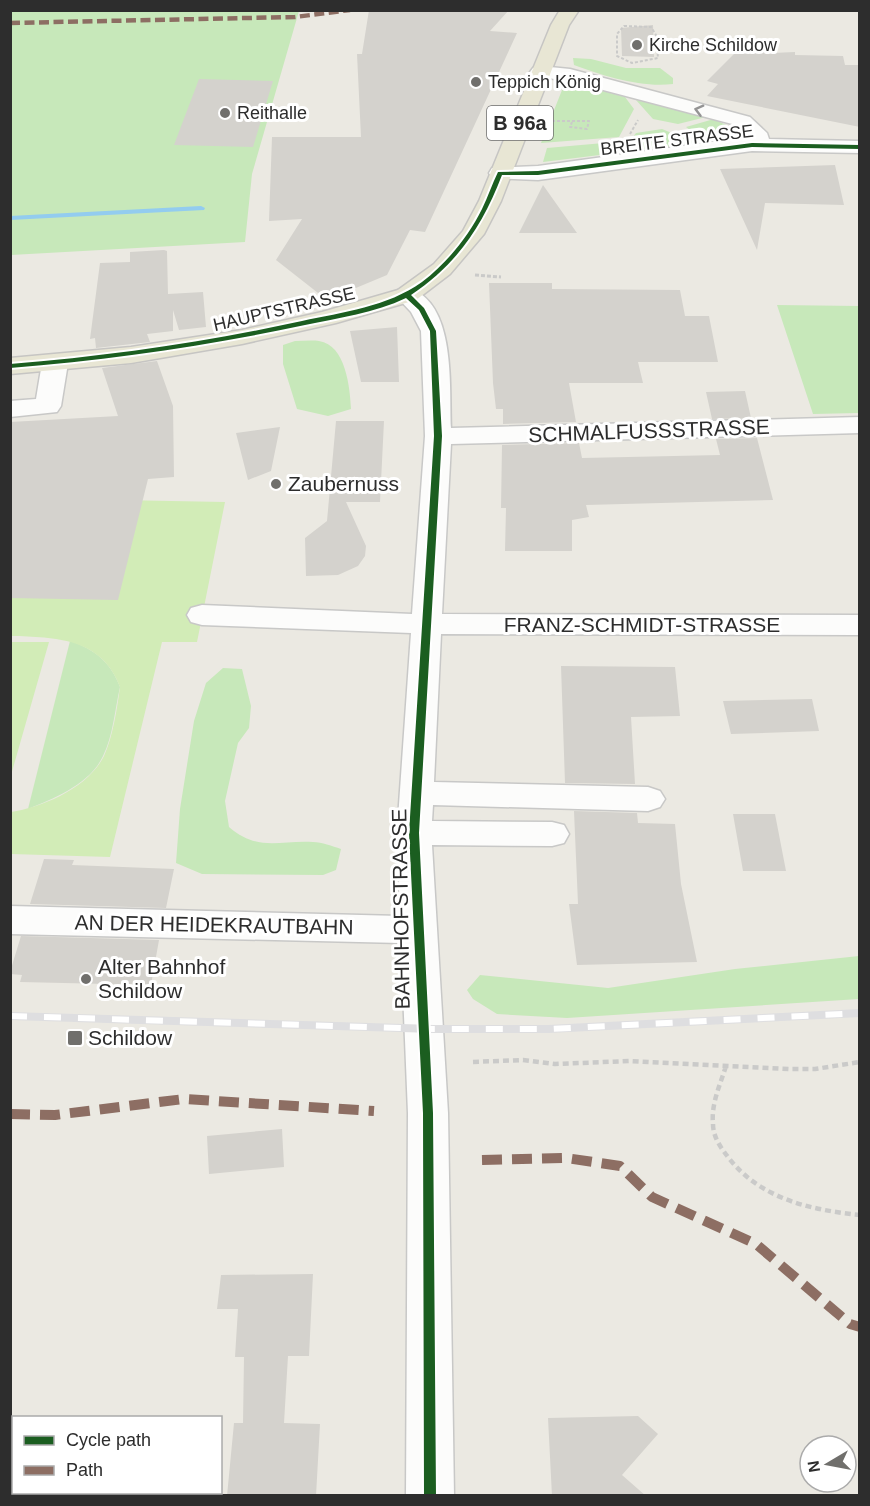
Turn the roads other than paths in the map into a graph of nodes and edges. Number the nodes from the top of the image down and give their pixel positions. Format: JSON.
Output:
{"nodes":[{"id":1,"x":570,"y":10,"type":"edge"},
{"id":2,"x":540,"y":72,"type":"junction"},
{"id":3,"x":750,"y":135,"type":"junction"},
{"id":4,"x":857,"y":146,"type":"edge"},
{"id":5,"x":500,"y":173,"type":"junction"},
{"id":6,"x":407,"y":295,"type":"junction"},
{"id":7,"x":55,"y":363,"type":"junction"},
{"id":8,"x":10,"y":366,"type":"edge"},
{"id":9,"x":10,"y":409,"type":"edge"},
{"id":10,"x":858,"y":428,"type":"edge"},
{"id":11,"x":438,"y":436,"type":"junction"},
{"id":12,"x":202,"y":615,"type":"dead end"},
{"id":13,"x":854,"y":616,"type":"edge"},
{"id":14,"x":426,"y":624,"type":"junction"},
{"id":15,"x":416,"y":793,"type":"junction"},
{"id":16,"x":648,"y":799,"type":"dead end"},
{"id":17,"x":414,"y":833,"type":"junction"},
{"id":18,"x":552,"y":834,"type":"dead end"},
{"id":19,"x":10,"y":920,"type":"edge"},
{"id":20,"x":417,"y":930,"type":"junction"},
{"id":21,"x":430,"y":1496,"type":"edge"}],
"edges":[{"from":1,"to":2,"type":"main road","name":"HAUPTSTRASSE","number":"B 96a"},
{"from":3,"to":2,"type":"street","name":"BREITE STRASSE","one_way":true},
{"from":2,"to":5,"type":"main road","name":"HAUPTSTRASSE","number":"B 96a"},
{"from":3,"to":4,"type":"street","name":"BREITE STRASSE"},
{"from":3,"to":5,"type":"street","name":"BREITE STRASSE"},
{"from":5,"to":6,"type":"main road","name":"HAUPTSTRASSE","number":"B 96a"},
{"from":6,"to":7,"type":"main road","name":"HAUPTSTRASSE","number":"B 96a"},
{"from":6,"to":11,"type":"street","name":"BAHNHOFSTRASSE"},
{"from":7,"to":8,"type":"main road","name":"HAUPTSTRASSE","number":"B 96a"},
{"from":7,"to":9,"type":"street"},
{"from":10,"to":11,"type":"street","name":"SCHMALFUSSSTRASSE"},
{"from":11,"to":14,"type":"street","name":"BAHNHOFSTRASSE"},
{"from":12,"to":14,"type":"street","name":"FRANZ-SCHMIDT-STRASSE"},
{"from":13,"to":14,"type":"street","name":"FRANZ-SCHMIDT-STRASSE"},
{"from":14,"to":15,"type":"street","name":"BAHNHOFSTRASSE"},
{"from":15,"to":16,"type":"street"},
{"from":15,"to":17,"type":"street","name":"BAHNHOFSTRASSE"},
{"from":17,"to":18,"type":"street"},
{"from":17,"to":20,"type":"street","name":"BAHNHOFSTRASSE"},
{"from":19,"to":20,"type":"street","name":"AN DER HEIDEKRAUTBAHN"},
{"from":20,"to":21,"type":"street","name":"BAHNHOFSTRASSE"}]}
